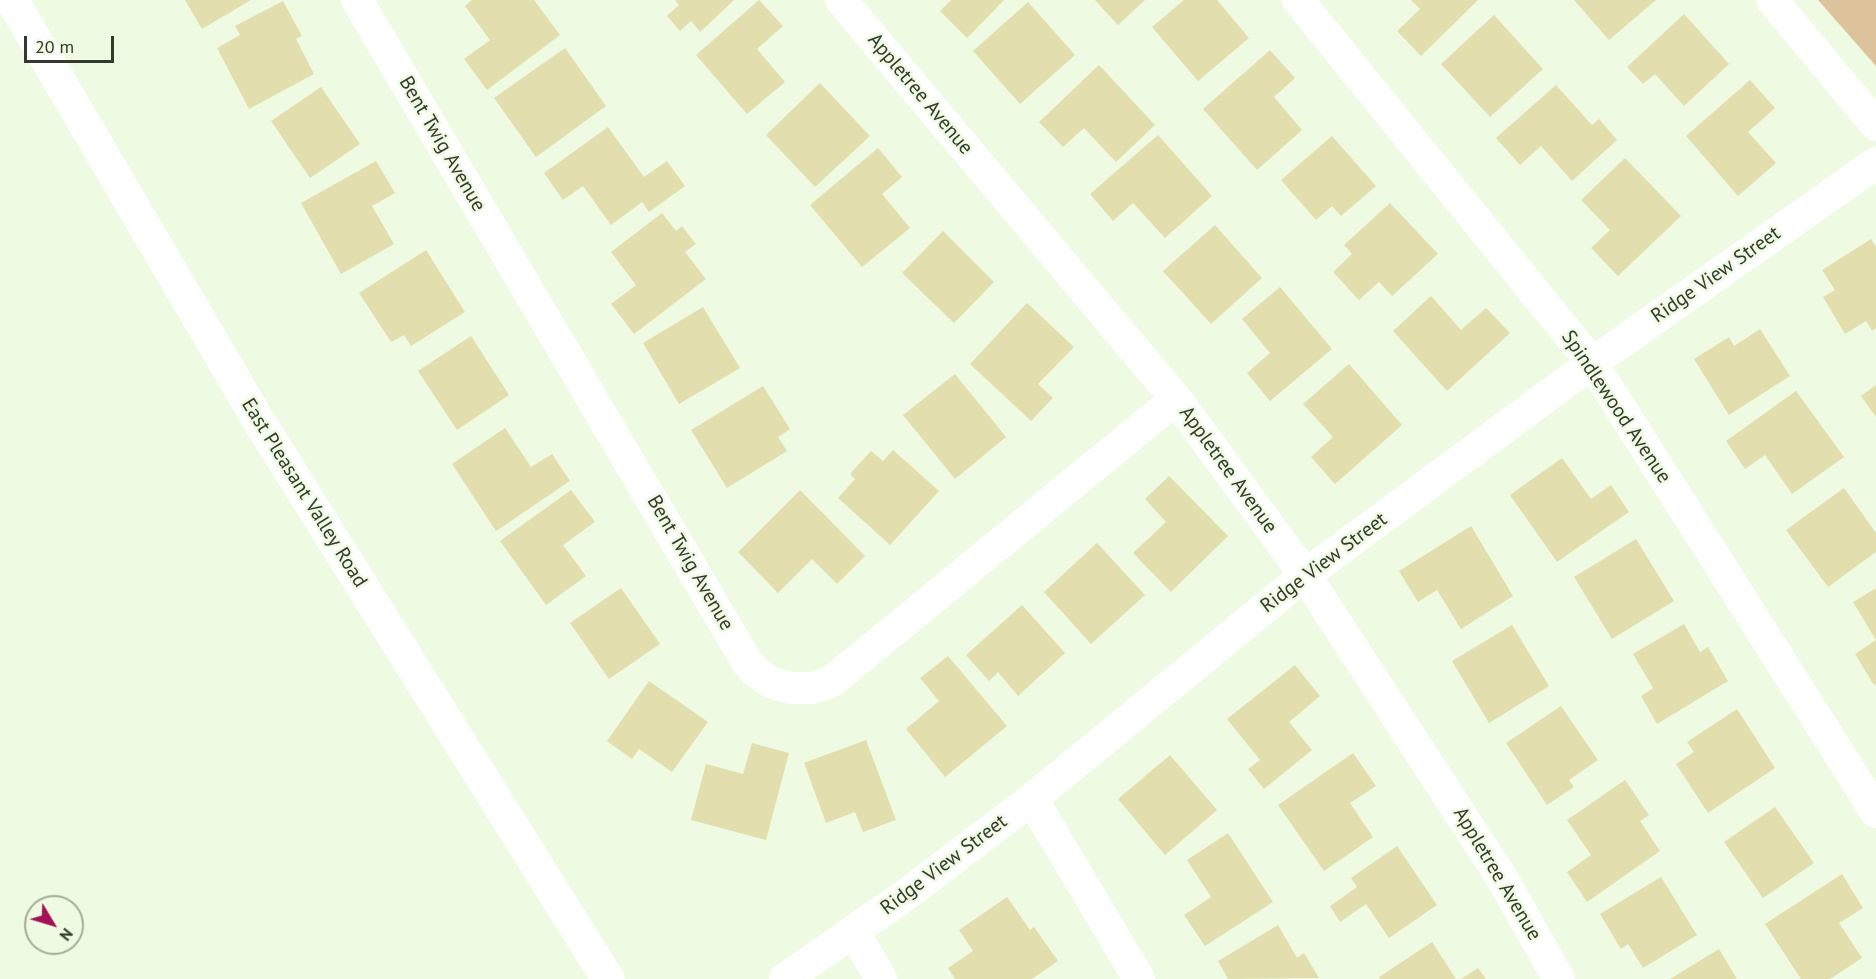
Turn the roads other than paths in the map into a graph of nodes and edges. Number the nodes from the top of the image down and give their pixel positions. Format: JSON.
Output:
{"nodes":[{"id":1,"x":12,"y":0,"type":"edge"},
{"id":2,"x":357,"y":0,"type":"edge"},
{"id":3,"x":841,"y":0,"type":"edge"},
{"id":4,"x":1298,"y":0,"type":"edge"},
{"id":5,"x":1772,"y":0,"type":"edge"},
{"id":6,"x":1876,"y":125,"type":"edge"},
{"id":7,"x":1876,"y":163,"type":"edge"},
{"id":8,"x":1592,"y":363,"type":"junction"},
{"id":9,"x":1176,"y":399,"type":"junction"},
{"id":10,"x":1305,"y":575,"type":"junction"},
{"id":11,"x":1032,"y":799,"type":"junction"},
{"id":12,"x":1876,"y":812,"type":"edge"},
{"id":13,"x":854,"y":932,"type":"junction"},
{"id":14,"x":608,"y":979,"type":"edge"},
{"id":15,"x":785,"y":979,"type":"edge"},
{"id":16,"x":881,"y":979,"type":"edge"},
{"id":17,"x":1138,"y":979,"type":"edge"},
{"id":18,"x":1560,"y":979,"type":"edge"}],
"edges":[{"from":1,"to":14,"type":"main road","name":"East Pleasant Valley Road"},
{"from":2,"to":9,"type":"street","name":"Bent Twig Avenue"},
{"from":3,"to":9,"type":"street","name":"Appletree Avenue"},
{"from":4,"to":8,"type":"street","name":"Spindlewood Avenue"},
{"from":5,"to":6,"type":"street"},
{"from":7,"to":8,"type":"street","name":"Ridge View Street"},
{"from":8,"to":10,"type":"street","name":"Ridge View Street"},
{"from":8,"to":12,"type":"street","name":"Spindlewood Avenue"},
{"from":9,"to":10,"type":"street","name":"Appletree Avenue"},
{"from":10,"to":11,"type":"street","name":"Ridge View Street"},
{"from":10,"to":18,"type":"street","name":"Appletree Avenue"},
{"from":11,"to":13,"type":"street","name":"Ridge View Street"},
{"from":11,"to":17,"type":"street"},
{"from":13,"to":15,"type":"street","name":"Ridge View Street"},
{"from":13,"to":16,"type":"street"}]}
